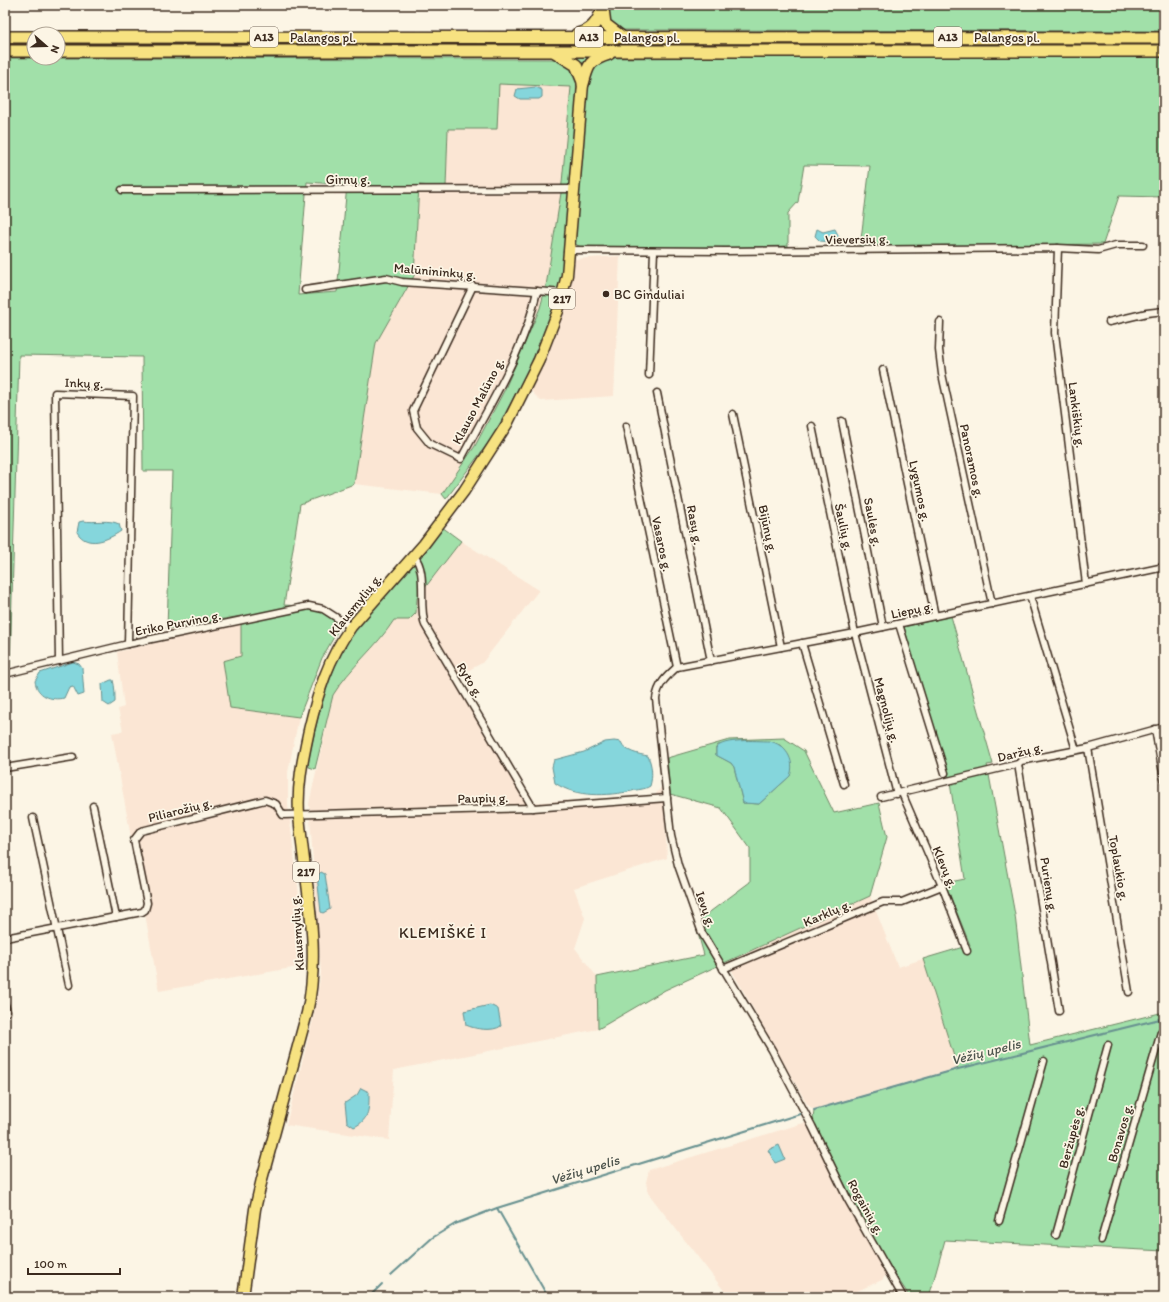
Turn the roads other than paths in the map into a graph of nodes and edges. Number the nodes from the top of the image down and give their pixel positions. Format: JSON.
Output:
{"nodes":[{"id":1,"x":604,"y":7,"type":"edge"},
{"id":2,"x":555,"y":37,"type":"junction"},
{"id":3,"x":623,"y":37,"type":"junction"},
{"id":4,"x":5,"y":38,"type":"edge"},
{"id":5,"x":26,"y":38,"type":"edge"},
{"id":6,"x":66,"y":38,"type":"edge"},
{"id":7,"x":1164,"y":38,"type":"edge"},
{"id":8,"x":620,"y":50,"type":"junction"},
{"id":9,"x":5,"y":51,"type":"edge"},
{"id":10,"x":26,"y":51,"type":"edge"},
{"id":11,"x":66,"y":51,"type":"edge"},
{"id":12,"x":553,"y":51,"type":"junction"},
{"id":13,"x":1164,"y":51,"type":"edge"},
{"id":14,"x":583,"y":84,"type":"junction"},
{"id":15,"x":575,"y":189,"type":"junction"},
{"id":16,"x":122,"y":190,"type":"dead end"},
{"id":17,"x":1143,"y":245,"type":"dead end"},
{"id":18,"x":1058,"y":248,"type":"junction"},
{"id":19,"x":570,"y":250,"type":"junction"},
{"id":20,"x":654,"y":250,"type":"junction"},
{"id":21,"x":473,"y":286,"type":"junction"},
{"id":22,"x":305,"y":290,"type":"dead end"},
{"id":23,"x":538,"y":290,"type":"junction"},
{"id":24,"x":564,"y":293,"type":"junction"},
{"id":25,"x":1164,"y":311,"type":"edge"},
{"id":26,"x":940,"y":322,"type":"dead end"},
{"id":27,"x":1109,"y":322,"type":"dead end"},
{"id":28,"x":883,"y":370,"type":"dead end"},
{"id":29,"x":649,"y":375,"type":"dead end"},
{"id":30,"x":657,"y":393,"type":"dead end"},
{"id":31,"x":733,"y":414,"type":"dead end"},
{"id":32,"x":842,"y":421,"type":"dead end"},
{"id":33,"x":626,"y":426,"type":"dead end"},
{"id":34,"x":812,"y":426,"type":"dead end"},
{"id":35,"x":414,"y":556,"type":"junction"},
{"id":36,"x":1164,"y":567,"type":"edge"},
{"id":37,"x":1086,"y":584,"type":"junction"},
{"id":38,"x":1030,"y":596,"type":"junction"},
{"id":39,"x":992,"y":604,"type":"junction"},
{"id":40,"x":936,"y":616,"type":"junction"},
{"id":41,"x":899,"y":624,"type":"junction"},
{"id":42,"x":351,"y":627,"type":"junction"},
{"id":43,"x":883,"y":627,"type":"junction"},
{"id":44,"x":855,"y":633,"type":"junction"},
{"id":45,"x":802,"y":643,"type":"junction"},
{"id":46,"x":128,"y":644,"type":"junction"},
{"id":47,"x":781,"y":647,"type":"junction"},
{"id":48,"x":59,"y":661,"type":"junction"},
{"id":49,"x":711,"y":661,"type":"junction"},
{"id":50,"x":677,"y":667,"type":"junction"},
{"id":51,"x":5,"y":674,"type":"edge"},
{"id":52,"x":1164,"y":727,"type":"edge"},
{"id":53,"x":1155,"y":729,"type":"junction"},
{"id":54,"x":1088,"y":748,"type":"junction"},
{"id":55,"x":1076,"y":750,"type":"junction"},
{"id":56,"x":73,"y":757,"type":"dead end"},
{"id":57,"x":1018,"y":764,"type":"junction"},
{"id":58,"x":5,"y":768,"type":"edge"},
{"id":59,"x":945,"y":773,"type":"dead end"},
{"id":60,"x":1164,"y":779,"type":"edge"},
{"id":61,"x":844,"y":784,"type":"dead end"},
{"id":62,"x":899,"y":793,"type":"junction"},
{"id":63,"x":881,"y":797,"type":"dead end"},
{"id":64,"x":667,"y":798,"type":"junction"},
{"id":65,"x":93,"y":806,"type":"dead end"},
{"id":66,"x":533,"y":808,"type":"junction"},
{"id":67,"x":299,"y":814,"type":"junction"},
{"id":68,"x":33,"y":818,"type":"dead end"},
{"id":69,"x":942,"y":886,"type":"junction"},
{"id":70,"x":116,"y":917,"type":"junction"},
{"id":71,"x":56,"y":928,"type":"junction"},
{"id":72,"x":5,"y":938,"type":"edge"},
{"id":73,"x":967,"y":951,"type":"dead end"},
{"id":74,"x":723,"y":969,"type":"junction"},
{"id":75,"x":69,"y":985,"type":"dead end"},
{"id":76,"x":1129,"y":992,"type":"dead end"},
{"id":77,"x":5,"y":1005,"type":"edge"},
{"id":78,"x":1059,"y":1010,"type":"dead end"},
{"id":79,"x":6,"y":1012,"type":"dead end"},
{"id":80,"x":1162,"y":1032,"type":"dead end"},
{"id":81,"x":1108,"y":1045,"type":"dead end"},
{"id":82,"x":1044,"y":1061,"type":"dead end"},
{"id":83,"x":812,"y":1126,"type":"joint"},
{"id":84,"x":999,"y":1221,"type":"dead end"},
{"id":85,"x":1056,"y":1235,"type":"dead end"},
{"id":86,"x":1101,"y":1240,"type":"dead end"},
{"id":87,"x":242,"y":1297,"type":"edge"},
{"id":88,"x":903,"y":1297,"type":"edge"}],
"edges":[{"from":1,"to":2,"type":"highway"},
{"from":1,"to":3,"type":"highway"},
{"from":2,"to":3,"type":"highway","name":"Palangos pl.","number":"A13"},
{"from":2,"to":6,"type":"highway","name":"Palangos pl.","number":"A13"},
{"from":3,"to":7,"type":"highway","name":"Palangos pl.","number":"A13"},
{"from":4,"to":5,"type":"highway"},
{"from":8,"to":12,"type":"highway","name":"Palangos pl.","number":"A13"},
{"from":8,"to":13,"type":"highway","name":"Palangos pl.","number":"A13"},
{"from":8,"to":14,"type":"highway"},
{"from":9,"to":10,"type":"highway"},
{"from":11,"to":12,"type":"highway","name":"Palangos pl.","number":"A13"},
{"from":12,"to":14,"type":"highway"},
{"from":14,"to":15,"type":"main road","number":"217"},
{"from":15,"to":16,"type":"street","name":"Girnų g."},
{"from":15,"to":19,"type":"main road","number":"217"},
{"from":17,"to":18,"type":"street","name":"Vieversių g."},
{"from":18,"to":20,"type":"street","name":"Vieversių g."},
{"from":18,"to":37,"type":"street","name":"Lankiškių g."},
{"from":19,"to":20,"type":"street","name":"Vieversių g."},
{"from":19,"to":24,"type":"main road","number":"217"},
{"from":20,"to":29,"type":"street"},
{"from":21,"to":22,"type":"street","name":"Malūnininkų g."},
{"from":21,"to":23,"type":"street","name":"Malūnininkų g."},
{"from":21,"to":23,"type":"street","name":"Klauso Malūno g."},
{"from":23,"to":24,"type":"street","name":"Malūnininkų g."},
{"from":24,"to":35,"type":"main road","name":"Klausmylių g.","number":"217"},
{"from":25,"to":27,"type":"street"},
{"from":26,"to":39,"type":"street","name":"Panoramos g."},
{"from":28,"to":40,"type":"street","name":"Lygumos g."},
{"from":30,"to":49,"type":"street","name":"Rasų g."},
{"from":31,"to":47,"type":"street","name":"Bijūnų g."},
{"from":32,"to":43,"type":"street","name":"Saulės g."},
{"from":33,"to":50,"type":"street","name":"Vasaros g."},
{"from":34,"to":44,"type":"street","name":"Šaulių g."},
{"from":35,"to":42,"type":"main road","name":"Klausmylių g.","number":"217"},
{"from":35,"to":66,"type":"street","name":"Ryto g."},
{"from":36,"to":37,"type":"street","name":"Liepų g."},
{"from":37,"to":38,"type":"street","name":"Liepų g."},
{"from":38,"to":39,"type":"street","name":"Liepų g."},
{"from":38,"to":55,"type":"street"},
{"from":39,"to":40,"type":"street","name":"Liepų g."},
{"from":40,"to":41,"type":"street","name":"Liepų g."},
{"from":41,"to":43,"type":"street","name":"Liepų g."},
{"from":41,"to":59,"type":"street"},
{"from":42,"to":46,"type":"street","name":"Eriko Purvino g."},
{"from":42,"to":67,"type":"main road","name":"Klausmylių g.","number":"217"},
{"from":43,"to":44,"type":"street","name":"Liepų g."},
{"from":44,"to":45,"type":"street","name":"Liepų g."},
{"from":44,"to":62,"type":"street","name":"Magnolijų g."},
{"from":45,"to":47,"type":"street","name":"Liepų g."},
{"from":45,"to":61,"type":"street"},
{"from":46,"to":48,"type":"street","name":"Eriko Purvino g."},
{"from":46,"to":48,"type":"street","name":"Inkų g."},
{"from":47,"to":49,"type":"street","name":"Liepų g."},
{"from":48,"to":51,"type":"street","name":"Eriko Purvino g."},
{"from":49,"to":50,"type":"street","name":"Liepų g."},
{"from":50,"to":64,"type":"street","name":"Ievų g."},
{"from":52,"to":53,"type":"street","name":"Daržų g."},
{"from":53,"to":54,"type":"street","name":"Daržų g."},
{"from":53,"to":60,"type":"street"},
{"from":54,"to":55,"type":"street","name":"Daržų g."},
{"from":54,"to":76,"type":"street","name":"Toplaukio g."},
{"from":55,"to":57,"type":"street","name":"Daržų g."},
{"from":56,"to":58,"type":"street"},
{"from":57,"to":62,"type":"street","name":"Daržų g."},
{"from":57,"to":78,"type":"street","name":"Purienų g."},
{"from":62,"to":63,"type":"street","name":"Daržų g."},
{"from":62,"to":69,"type":"street","name":"Klevų g."},
{"from":64,"to":66,"type":"street","name":"Paupių g."},
{"from":64,"to":74,"type":"street","name":"Ievų g."},
{"from":65,"to":70,"type":"street"},
{"from":66,"to":67,"type":"street","name":"Paupių g."},
{"from":67,"to":70,"type":"street","name":"Piliarožių g."},
{"from":67,"to":87,"type":"main road","name":"Klausmylių g.","number":"217"},
{"from":68,"to":71,"type":"street"},
{"from":69,"to":73,"type":"street","name":"Klevų g."},
{"from":69,"to":74,"type":"street","name":"Karklų g."},
{"from":70,"to":71,"type":"street","name":"Piliarožių g."},
{"from":71,"to":72,"type":"street","name":"Piliarožių g."},
{"from":71,"to":75,"type":"street"},
{"from":74,"to":83,"type":"street","name":"Ievų g."},
{"from":77,"to":79,"type":"street"},
{"from":80,"to":86,"type":"street","name":"Bonavos g."},
{"from":81,"to":85,"type":"street","name":"Beržupės g."},
{"from":82,"to":84,"type":"street"},
{"from":83,"to":88,"type":"street","name":"Rogainių g."}]}
